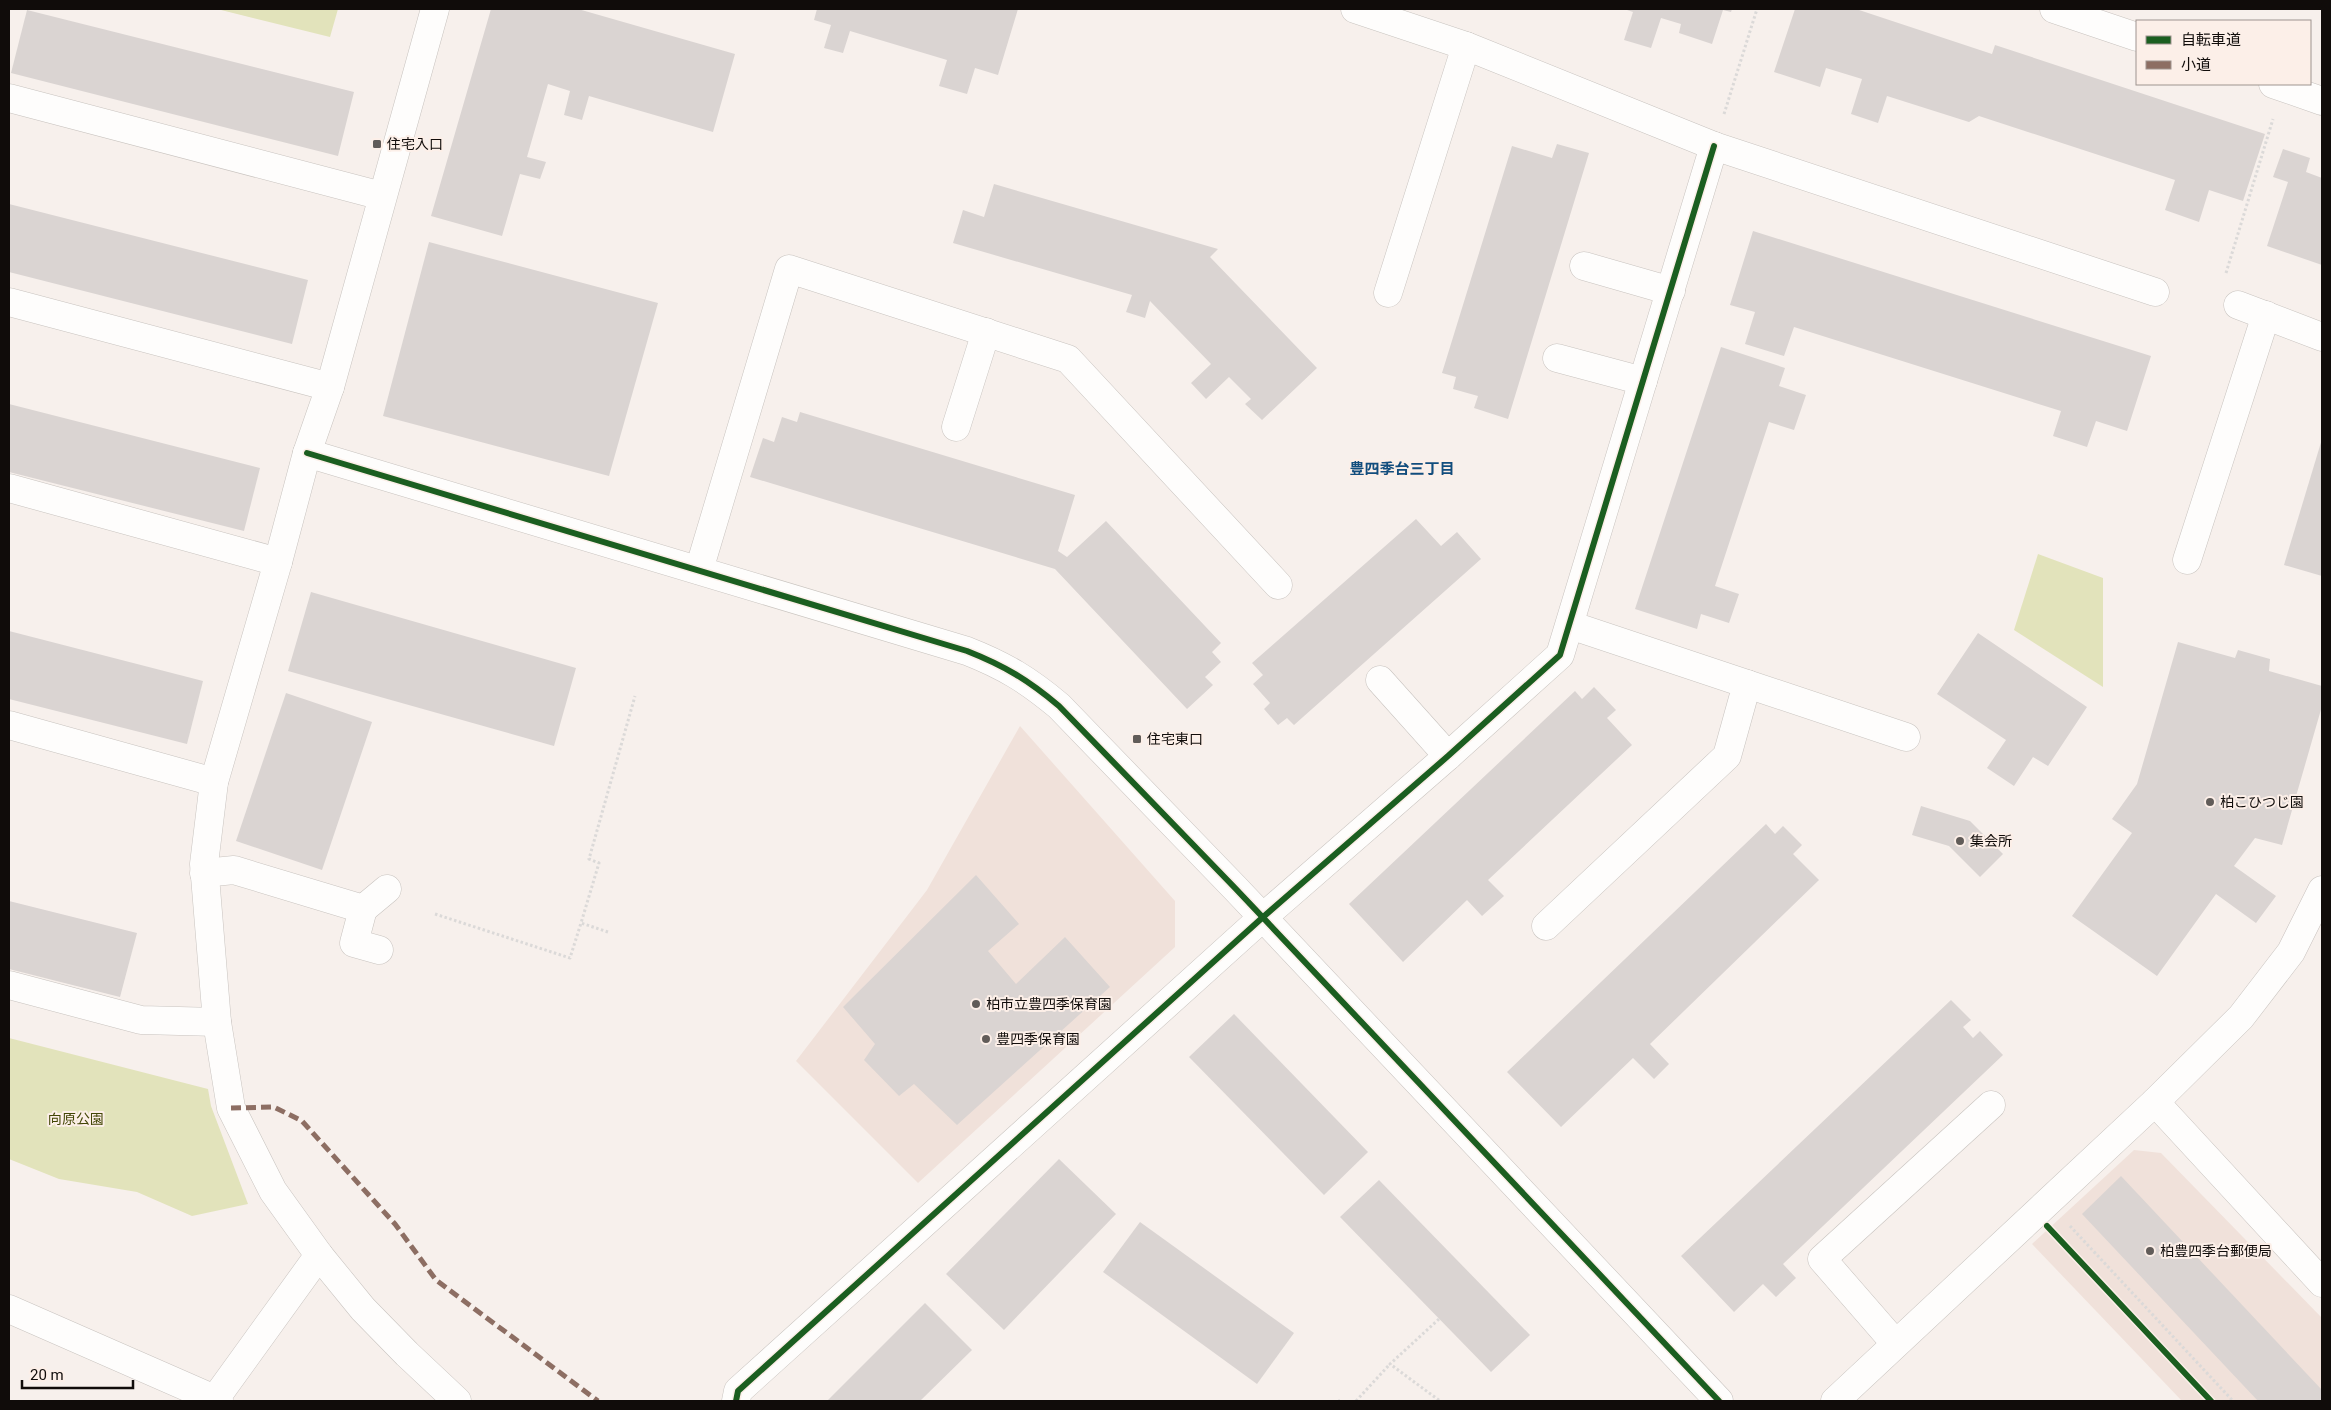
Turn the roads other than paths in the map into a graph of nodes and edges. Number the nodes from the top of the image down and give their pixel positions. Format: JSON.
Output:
{"nodes":[{"id":1,"x":435,"y":9,"type":"edge"},
{"id":2,"x":1355,"y":9,"type":"edge"},
{"id":3,"x":2054,"y":9,"type":"edge"},
{"id":4,"x":2136,"y":37,"type":"edge"},
{"id":5,"x":1466,"y":46,"type":"junction"},
{"id":6,"x":2276,"y":85,"type":"edge"},
{"id":7,"x":9,"y":98,"type":"edge"},
{"id":8,"x":2322,"y":101,"type":"edge"},
{"id":9,"x":1714,"y":146,"type":"junction"},
{"id":10,"x":382,"y":196,"type":"junction"},
{"id":11,"x":1584,"y":266,"type":"dead end"},
{"id":12,"x":1671,"y":291,"type":"junction"},
{"id":13,"x":1388,"y":292,"type":"dead end"},
{"id":14,"x":2155,"y":292,"type":"dead end"},
{"id":15,"x":9,"y":302,"type":"edge"},
{"id":16,"x":2238,"y":306,"type":"dead end"},
{"id":17,"x":2266,"y":315,"type":"junction"},
{"id":18,"x":986,"y":332,"type":"junction"},
{"id":19,"x":2322,"y":337,"type":"edge"},
{"id":20,"x":1557,"y":358,"type":"dead end"},
{"id":21,"x":1643,"y":382,"type":"junction"},
{"id":22,"x":330,"y":387,"type":"junction"},
{"id":23,"x":956,"y":427,"type":"dead end"},
{"id":24,"x":307,"y":452,"type":"junction"},
{"id":25,"x":9,"y":488,"type":"edge"},
{"id":26,"x":2187,"y":560,"type":"dead end"},
{"id":27,"x":278,"y":562,"type":"junction"},
{"id":28,"x":699,"y":570,"type":"junction"},
{"id":29,"x":1278,"y":585,"type":"dead end"},
{"id":30,"x":1570,"y":625,"type":"junction"},
{"id":31,"x":1380,"y":680,"type":"dead end"},
{"id":32,"x":1747,"y":684,"type":"junction"},
{"id":33,"x":9,"y":725,"type":"edge"},
{"id":34,"x":1906,"y":737,"type":"dead end"},
{"id":35,"x":1448,"y":756,"type":"junction"},
{"id":36,"x":214,"y":782,"type":"junction"},
{"id":37,"x":204,"y":873,"type":"junction"},
{"id":38,"x":387,"y":889,"type":"dead end"},
{"id":39,"x":2322,"y":890,"type":"edge"},
{"id":40,"x":363,"y":910,"type":"junction"},
{"id":41,"x":1262,"y":918,"type":"junction"},
{"id":42,"x":1546,"y":926,"type":"dead end"},
{"id":43,"x":379,"y":950,"type":"dead end"},
{"id":44,"x":9,"y":985,"type":"edge"},
{"id":45,"x":217,"y":1022,"type":"junction"},
{"id":46,"x":2155,"y":1102,"type":"junction"},
{"id":47,"x":1990,"y":1105,"type":"dead end"},
{"id":48,"x":319,"y":1255,"type":"junction"},
{"id":49,"x":2322,"y":1283,"type":"edge"},
{"id":50,"x":9,"y":1309,"type":"edge"},
{"id":51,"x":1896,"y":1343,"type":"junction"},
{"id":52,"x":217,"y":1400,"type":"edge"},
{"id":53,"x":457,"y":1401,"type":"edge"},
{"id":54,"x":736,"y":1401,"type":"edge"},
{"id":55,"x":1719,"y":1401,"type":"edge"},
{"id":56,"x":1835,"y":1401,"type":"edge"}],
"edges":[{"from":1,"to":10,"type":"street"},
{"from":2,"to":5,"type":"street"},
{"from":3,"to":4,"type":"street"},
{"from":5,"to":9,"type":"street"},
{"from":5,"to":13,"type":"street"},
{"from":6,"to":8,"type":"street"},
{"from":7,"to":10,"type":"street"},
{"from":9,"to":12,"type":"street"},
{"from":9,"to":14,"type":"street"},
{"from":10,"to":22,"type":"street"},
{"from":11,"to":12,"type":"street"},
{"from":12,"to":21,"type":"street"},
{"from":15,"to":22,"type":"street"},
{"from":16,"to":17,"type":"street"},
{"from":17,"to":19,"type":"street"},
{"from":17,"to":26,"type":"street"},
{"from":18,"to":23,"type":"street"},
{"from":18,"to":28,"type":"street"},
{"from":18,"to":29,"type":"street"},
{"from":20,"to":21,"type":"street"},
{"from":21,"to":30,"type":"street"},
{"from":22,"to":24,"type":"street"},
{"from":24,"to":27,"type":"street"},
{"from":24,"to":28,"type":"street"},
{"from":25,"to":27,"type":"street"},
{"from":27,"to":36,"type":"street"},
{"from":28,"to":41,"type":"street"},
{"from":30,"to":32,"type":"street"},
{"from":30,"to":35,"type":"street"},
{"from":31,"to":35,"type":"street"},
{"from":32,"to":34,"type":"street"},
{"from":32,"to":42,"type":"street"},
{"from":33,"to":36,"type":"street"},
{"from":35,"to":41,"type":"street"},
{"from":36,"to":37,"type":"street"},
{"from":37,"to":40,"type":"street"},
{"from":37,"to":45,"type":"street"},
{"from":38,"to":40,"type":"street"},
{"from":39,"to":46,"type":"street"},
{"from":40,"to":43,"type":"street"},
{"from":41,"to":54,"type":"street"},
{"from":41,"to":55,"type":"street"},
{"from":44,"to":45,"type":"street"},
{"from":45,"to":48,"type":"street"},
{"from":46,"to":49,"type":"street"},
{"from":46,"to":51,"type":"street"},
{"from":47,"to":51,"type":"street"},
{"from":48,"to":52,"type":"street"},
{"from":48,"to":53,"type":"street"},
{"from":50,"to":52,"type":"street"},
{"from":51,"to":56,"type":"street"}]}
